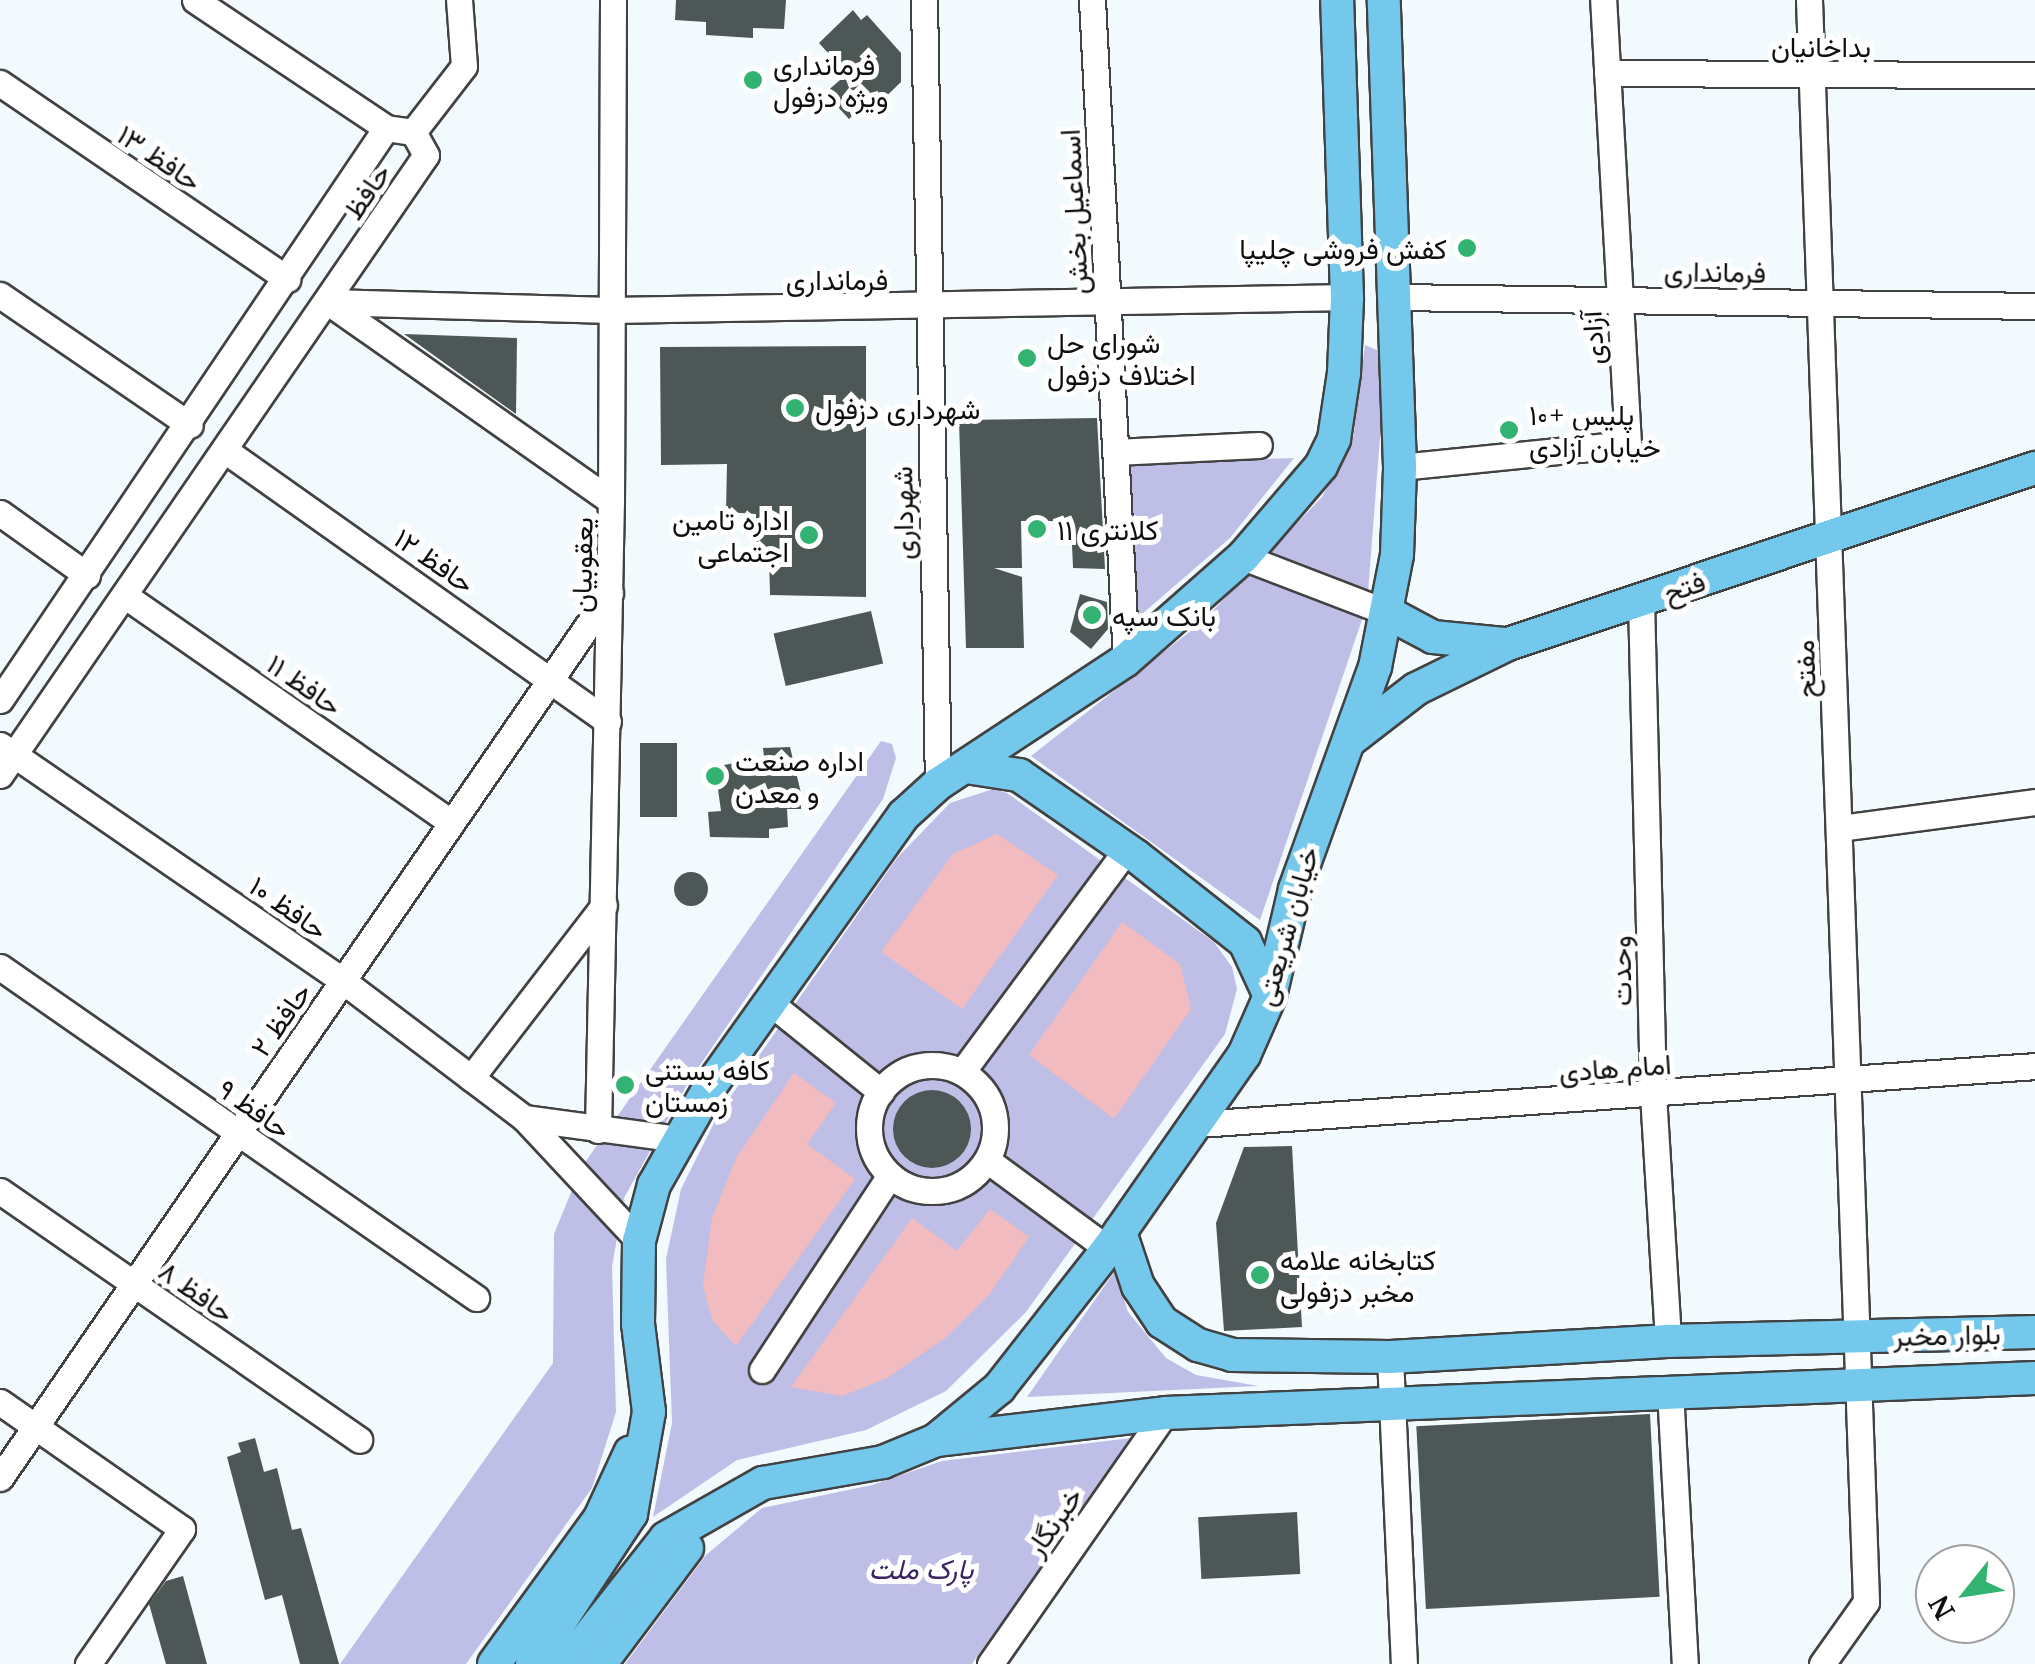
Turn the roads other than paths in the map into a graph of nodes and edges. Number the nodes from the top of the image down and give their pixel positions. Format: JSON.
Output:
{"nodes":[{"id":1,"x":195,"y":0,"type":"edge"},
{"id":2,"x":459,"y":0,"type":"edge"},
{"id":3,"x":613,"y":0,"type":"edge"},
{"id":4,"x":924,"y":0,"type":"edge"},
{"id":5,"x":1092,"y":0,"type":"edge"},
{"id":6,"x":1336,"y":0,"type":"edge"},
{"id":7,"x":1384,"y":0,"type":"edge"},
{"id":8,"x":1604,"y":0,"type":"edge"},
{"id":9,"x":1809,"y":0,"type":"edge"},
{"id":10,"x":1608,"y":73,"type":"junction"},
{"id":11,"x":1812,"y":76,"type":"junction"},
{"id":12,"x":2035,"y":76,"type":"edge"},
{"id":13,"x":0,"y":83,"type":"edge"},
{"id":14,"x":386,"y":128,"type":"junction"},
{"id":15,"x":413,"y":132,"type":"junction"},
{"id":16,"x":287,"y":279,"type":"junction"},
{"id":17,"x":0,"y":295,"type":"edge"},
{"id":18,"x":1347,"y":297,"type":"junction"},
{"id":19,"x":1394,"y":297,"type":"junction"},
{"id":20,"x":1620,"y":300,"type":"junction"},
{"id":21,"x":328,"y":302,"type":"junction"},
{"id":22,"x":1820,"y":302,"type":"junction"},
{"id":23,"x":1108,"y":304,"type":"junction"},
{"id":24,"x":2035,"y":306,"type":"edge"},
{"id":25,"x":927,"y":308,"type":"junction"},
{"id":26,"x":612,"y":310,"type":"junction"},
{"id":27,"x":190,"y":425,"type":"junction"},
{"id":28,"x":1260,"y":445,"type":"dead end"},
{"id":29,"x":226,"y":451,"type":"junction"},
{"id":30,"x":1115,"y":452,"type":"junction"},
{"id":31,"x":1400,"y":467,"type":"junction"},
{"id":32,"x":2035,"y":468,"type":"edge"},
{"id":33,"x":612,"y":502,"type":"junction"},
{"id":34,"x":0,"y":514,"type":"edge"},
{"id":35,"x":1829,"y":536,"type":"junction"},
{"id":36,"x":1243,"y":556,"type":"junction"},
{"id":37,"x":87,"y":575,"type":"junction"},
{"id":38,"x":610,"y":593,"type":"junction"},
{"id":39,"x":124,"y":595,"type":"junction"},
{"id":40,"x":1641,"y":600,"type":"junction"},
{"id":41,"x":1386,"y":612,"type":"junction"},
{"id":42,"x":1508,"y":644,"type":"junction"},
{"id":43,"x":1126,"y":660,"type":"junction"},
{"id":44,"x":552,"y":678,"type":"junction"},
{"id":45,"x":0,"y":700,"type":"edge"},
{"id":46,"x":608,"y":721,"type":"junction"},
{"id":47,"x":1350,"y":740,"type":"junction"},
{"id":48,"x":5,"y":758,"type":"edge"},
{"id":49,"x":966,"y":766,"type":"junction"},
{"id":50,"x":938,"y":784,"type":"junction"},
{"id":51,"x":2034,"y":810,"type":"edge"},
{"id":52,"x":452,"y":823,"type":"junction"},
{"id":53,"x":1840,"y":828,"type":"junction"},
{"id":54,"x":1127,"y":849,"type":"junction"},
{"id":55,"x":604,"y":905,"type":"junction"},
{"id":56,"x":0,"y":967,"type":"edge"},
{"id":57,"x":343,"y":981,"type":"junction"},
{"id":58,"x":1270,"y":996,"type":"junction"},
{"id":59,"x":768,"y":1001,"type":"junction"},
{"id":60,"x":2035,"y":1066,"type":"edge"},
{"id":61,"x":962,"y":1072,"type":"junction"},
{"id":62,"x":471,"y":1078,"type":"junction"},
{"id":63,"x":1850,"y":1080,"type":"junction"},
{"id":64,"x":881,"y":1092,"type":"junction"},
{"id":65,"x":1654,"y":1094,"type":"junction"},
{"id":66,"x":524,"y":1118,"type":"junction"},
{"id":67,"x":1198,"y":1124,"type":"junction"},
{"id":68,"x":598,"y":1130,"type":"junction"},
{"id":69,"x":238,"y":1133,"type":"junction"},
{"id":70,"x":680,"y":1139,"type":"junction"},
{"id":71,"x":987,"y":1160,"type":"junction"},
{"id":72,"x":890,"y":1175,"type":"junction"},
{"id":73,"x":0,"y":1191,"type":"edge"},
{"id":74,"x":639,"y":1240,"type":"junction"},
{"id":75,"x":1114,"y":1240,"type":"junction"},
{"id":76,"x":134,"y":1284,"type":"junction"},
{"id":77,"x":476,"y":1298,"type":"dead end"},
{"id":78,"x":2035,"y":1332,"type":"edge"},
{"id":79,"x":1860,"y":1336,"type":"junction"},
{"id":80,"x":1668,"y":1340,"type":"junction"},
{"id":81,"x":1390,"y":1357,"type":"junction"},
{"id":82,"x":762,"y":1370,"type":"dead end"},
{"id":83,"x":2035,"y":1378,"type":"edge"},
{"id":84,"x":1862,"y":1381,"type":"junction"},
{"id":85,"x":1670,"y":1390,"type":"junction"},
{"id":86,"x":0,"y":1402,"type":"edge"},
{"id":87,"x":1390,"y":1402,"type":"junction"},
{"id":88,"x":649,"y":1412,"type":"junction"},
{"id":89,"x":1166,"y":1413,"type":"junction"},
{"id":90,"x":36,"y":1427,"type":"junction"},
{"id":91,"x":359,"y":1440,"type":"dead end"},
{"id":92,"x":936,"y":1440,"type":"junction"},
{"id":93,"x":0,"y":1478,"type":"edge"},
{"id":94,"x":742,"y":1493,"type":"junction"},
{"id":95,"x":601,"y":1592,"type":"junction"},
{"id":96,"x":1834,"y":1660,"type":"edge"},
{"id":97,"x":88,"y":1664,"type":"edge"},
{"id":98,"x":494,"y":1664,"type":"edge"},
{"id":99,"x":532,"y":1664,"type":"edge"},
{"id":100,"x":566,"y":1664,"type":"edge"},
{"id":101,"x":600,"y":1664,"type":"edge"},
{"id":102,"x":990,"y":1664,"type":"edge"},
{"id":103,"x":1404,"y":1664,"type":"edge"},
{"id":104,"x":1685,"y":1664,"type":"edge"}],
"edges":[{"from":1,"to":14,"type":"street"},
{"from":2,"to":15,"type":"street"},
{"from":3,"to":26,"type":"street","name":"یعقوبیان"},
{"from":4,"to":25,"type":"street","name":"شهرداری"},
{"from":5,"to":23,"type":"street","name":"اسماعیل بخش"},
{"from":6,"to":18,"type":"main road"},
{"from":7,"to":19,"type":"main road","name":"خیابان شریعتی"},
{"from":8,"to":10,"type":"street","name":"آزادی"},
{"from":9,"to":11,"type":"street","name":"مفتح"},
{"from":10,"to":11,"type":"street","name":"بداخانیان"},
{"from":10,"to":20,"type":"street","name":"آزادی"},
{"from":11,"to":12,"type":"street","name":"بداخانیان"},
{"from":11,"to":22,"type":"street","name":"مفتح"},
{"from":13,"to":16,"type":"street","name":"حافظ ۱۳"},
{"from":14,"to":15,"type":"street","name":"حافظ"},
{"from":14,"to":16,"type":"street","name":"حافظ"},
{"from":15,"to":21,"type":"street","name":"حافظ"},
{"from":16,"to":27,"type":"street","name":"حافظ"},
{"from":17,"to":27,"type":"street"},
{"from":18,"to":19,"type":"main road"},
{"from":18,"to":23,"type":"street","name":"فرمانداری"},
{"from":18,"to":36,"type":"main road"},
{"from":19,"to":20,"type":"street","name":"فرمانداری"},
{"from":19,"to":31,"type":"main road","name":"خیابان شریعتی"},
{"from":20,"to":22,"type":"street","name":"فرمانداری"},
{"from":20,"to":31,"type":"street","name":"آزادی"},
{"from":21,"to":26,"type":"street","name":"فرمانداری"},
{"from":21,"to":29,"type":"street","name":"حافظ"},
{"from":21,"to":33,"type":"street"},
{"from":22,"to":24,"type":"street","name":"فرمانداری"},
{"from":22,"to":35,"type":"street","name":"مفتح"},
{"from":23,"to":25,"type":"street","name":"فرمانداری"},
{"from":23,"to":30,"type":"street","name":"اسماعیل بخش"},
{"from":25,"to":26,"type":"street","name":"فرمانداری"},
{"from":25,"to":50,"type":"street","name":"شهرداری"},
{"from":26,"to":33,"type":"street","name":"یعقوبیان"},
{"from":27,"to":37,"type":"street","name":"حافظ"},
{"from":28,"to":30,"type":"street"},
{"from":29,"to":39,"type":"street","name":"حافظ"},
{"from":29,"to":44,"type":"street","name":"حافظ ۱۲"},
{"from":30,"to":43,"type":"street","name":"اسماعیل بخش"},
{"from":31,"to":41,"type":"main road","name":"خیابان شریعتی"},
{"from":32,"to":35,"type":"main road","name":"فتح"},
{"from":33,"to":38,"type":"street","name":"یعقوبیان"},
{"from":34,"to":37,"type":"street"},
{"from":35,"to":40,"type":"main road","name":"فتح"},
{"from":35,"to":53,"type":"street","name":"مفتح"},
{"from":36,"to":41,"type":"street"},
{"from":36,"to":43,"type":"main road"},
{"from":37,"to":45,"type":"street","name":"حافظ"},
{"from":38,"to":44,"type":"street","name":"حافظ ۲"},
{"from":38,"to":46,"type":"street","name":"یعقوبیان"},
{"from":39,"to":48,"type":"street","name":"حافظ"},
{"from":39,"to":52,"type":"street","name":"حافظ ۱۱"},
{"from":40,"to":42,"type":"main road","name":"فتح"},
{"from":40,"to":65,"type":"street","name":"وحدت"},
{"from":41,"to":42,"type":"main road"},
{"from":41,"to":47,"type":"main road","name":"خیابان شریعتی"},
{"from":42,"to":47,"type":"main road","name":"فتح"},
{"from":43,"to":49,"type":"main road"},
{"from":44,"to":46,"type":"street","name":"حافظ ۱۲"},
{"from":44,"to":52,"type":"street","name":"حافظ ۲"},
{"from":46,"to":55,"type":"street","name":"یعقوبیان"},
{"from":47,"to":58,"type":"main road","name":"خیابان شریعتی"},
{"from":48,"to":57,"type":"street","name":"حافظ ۱۰"},
{"from":49,"to":50,"type":"main road"},
{"from":49,"to":54,"type":"main road"},
{"from":50,"to":59,"type":"main road"},
{"from":51,"to":53,"type":"street"},
{"from":52,"to":57,"type":"street","name":"حافظ ۲"},
{"from":53,"to":63,"type":"street","name":"مفتح"},
{"from":54,"to":58,"type":"main road"},
{"from":54,"to":61,"type":"street"},
{"from":55,"to":62,"type":"street"},
{"from":55,"to":68,"type":"street","name":"یعقوبیان"},
{"from":56,"to":69,"type":"street","name":"حافظ ۹"},
{"from":57,"to":62,"type":"street","name":"حافظ ۱۰"},
{"from":57,"to":69,"type":"street","name":"حافظ ۲"},
{"from":58,"to":67,"type":"main road","name":"خیابان شریعتی"},
{"from":59,"to":64,"type":"street"},
{"from":59,"to":70,"type":"main road"},
{"from":60,"to":63,"type":"street","name":"امام هادی"},
{"from":61,"to":64,"type":"street"},
{"from":61,"to":71,"type":"street"},
{"from":62,"to":66,"type":"street","name":"حافظ ۱۰"},
{"from":63,"to":65,"type":"street","name":"امام هادی"},
{"from":63,"to":79,"type":"street","name":"مفتح"},
{"from":64,"to":72,"type":"street"},
{"from":65,"to":67,"type":"street","name":"امام هادی"},
{"from":65,"to":80,"type":"street","name":"وحدت"},
{"from":66,"to":68,"type":"street"},
{"from":66,"to":74,"type":"street","name":"حافظ ۱۰"},
{"from":67,"to":75,"type":"main road","name":"خیابان شریعتی"},
{"from":68,"to":70,"type":"street"},
{"from":69,"to":76,"type":"street","name":"حافظ ۲"},
{"from":69,"to":77,"type":"street","name":"حافظ ۹"},
{"from":70,"to":74,"type":"main road"},
{"from":71,"to":72,"type":"street"},
{"from":71,"to":75,"type":"street"},
{"from":72,"to":82,"type":"street"},
{"from":73,"to":76,"type":"street","name":"حافظ ۸"},
{"from":74,"to":88,"type":"main road"},
{"from":75,"to":81,"type":"main road","name":"بلوار مخبر"},
{"from":75,"to":92,"type":"main road","name":"خیابان شریعتی"},
{"from":76,"to":90,"type":"street","name":"حافظ ۲"},
{"from":76,"to":91,"type":"street","name":"حافظ ۸"},
{"from":78,"to":79,"type":"main road","name":"بلوار مخبر"},
{"from":79,"to":80,"type":"main road","name":"بلوار مخبر"},
{"from":79,"to":84,"type":"street","name":"مفتح"},
{"from":80,"to":81,"type":"main road","name":"بلوار مخبر"},
{"from":81,"to":87,"type":"street"},
{"from":83,"to":84,"type":"main road","name":"بلوار مخبر"},
{"from":84,"to":85,"type":"main road","name":"بلوار مخبر"},
{"from":84,"to":96,"type":"street"},
{"from":85,"to":87,"type":"main road","name":"بلوار مخبر"},
{"from":85,"to":104,"type":"street"},
{"from":86,"to":90,"type":"street"},
{"from":87,"to":89,"type":"main road","name":"بلوار مخبر"},
{"from":87,"to":103,"type":"street"},
{"from":88,"to":95,"type":"main road"},
{"from":88,"to":98,"type":"main road"},
{"from":89,"to":92,"type":"main road","name":"بلوار مخبر"},
{"from":89,"to":102,"type":"street","name":"خبرنگار"},
{"from":90,"to":93,"type":"street","name":"حافظ ۲"},
{"from":90,"to":97,"type":"street"},
{"from":92,"to":94,"type":"main road","name":"خیابان شریعتی"},
{"from":94,"to":95,"type":"main road","name":"خیابان شریعتی"},
{"from":94,"to":101,"type":"main road"},
{"from":95,"to":99,"type":"main road"},
{"from":95,"to":100,"type":"main road"}]}
